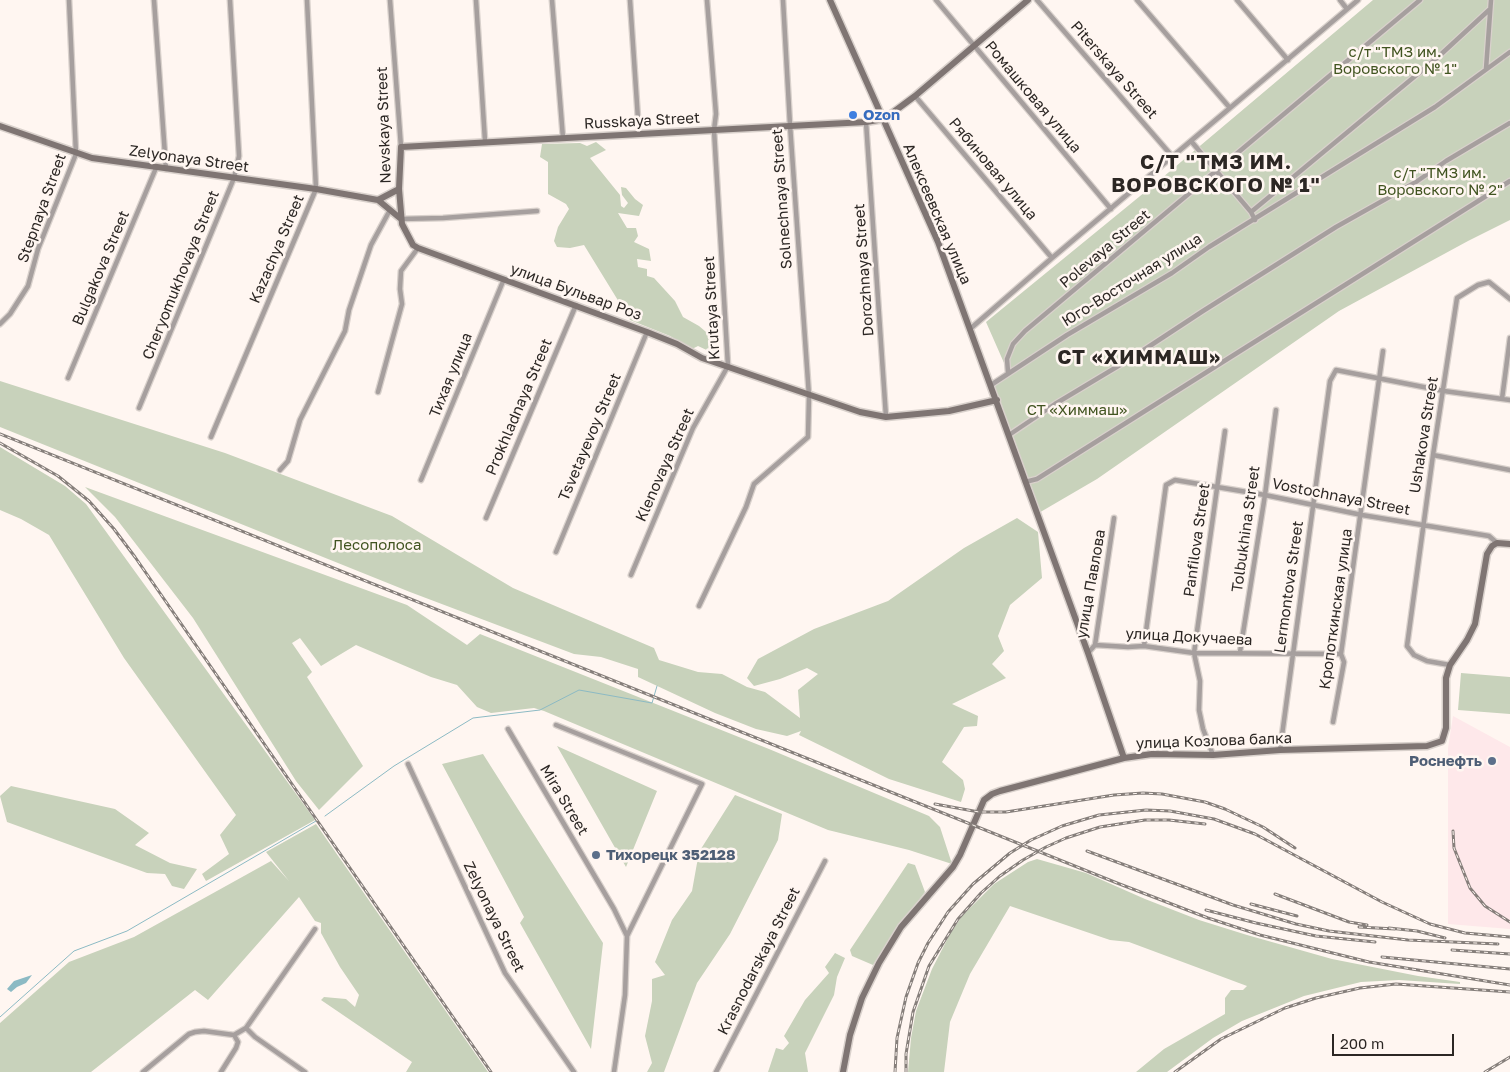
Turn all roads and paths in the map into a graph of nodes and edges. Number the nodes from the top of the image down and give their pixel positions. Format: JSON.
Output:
{"nodes":[{"id":1,"x":69,"y":0,"type":"edge"},
{"id":2,"x":154,"y":0,"type":"edge"},
{"id":3,"x":230,"y":0,"type":"edge"},
{"id":4,"x":307,"y":0,"type":"edge"},
{"id":5,"x":390,"y":0,"type":"edge"},
{"id":6,"x":476,"y":0,"type":"edge"},
{"id":7,"x":552,"y":0,"type":"edge"},
{"id":8,"x":630,"y":0,"type":"edge"},
{"id":9,"x":707,"y":0,"type":"edge"},
{"id":10,"x":783,"y":0,"type":"edge"},
{"id":11,"x":830,"y":0,"type":"edge"},
{"id":12,"x":936,"y":0,"type":"edge"},
{"id":13,"x":1028,"y":0,"type":"edge"},
{"id":14,"x":1037,"y":0,"type":"edge"},
{"id":15,"x":1138,"y":0,"type":"edge"},
{"id":16,"x":1237,"y":0,"type":"edge"},
{"id":17,"x":1340,"y":0,"type":"edge"},
{"id":18,"x":1358,"y":0,"type":"edge"},
{"id":19,"x":1420,"y":0,"type":"edge"},
{"id":20,"x":1491,"y":0,"type":"edge"},
{"id":21,"x":1348,"y":9,"type":"junction"},
{"id":22,"x":1490,"y":10,"type":"junction"},
{"id":23,"x":973,"y":45,"type":"junction"},
{"id":24,"x":1510,"y":52,"type":"edge"},
{"id":25,"x":1288,"y":60,"type":"junction"},
{"id":26,"x":1486,"y":69,"type":"junction"},
{"id":27,"x":915,"y":96,"type":"junction"},
{"id":28,"x":1230,"y":108,"type":"junction"},
{"id":29,"x":884,"y":119,"type":"junction"},
{"id":30,"x":866,"y":122,"type":"junction"},
{"id":31,"x":1510,"y":123,"type":"edge"},
{"id":32,"x":790,"y":125,"type":"junction"},
{"id":33,"x":0,"y":126,"type":"edge"},
{"id":34,"x":714,"y":130,"type":"junction"},
{"id":35,"x":638,"y":134,"type":"junction"},
{"id":36,"x":563,"y":138,"type":"junction"},
{"id":37,"x":485,"y":141,"type":"junction"},
{"id":38,"x":1191,"y":141,"type":"junction"},
{"id":39,"x":401,"y":147,"type":"junction"},
{"id":40,"x":76,"y":154,"type":"junction"},
{"id":41,"x":1172,"y":156,"type":"junction"},
{"id":42,"x":156,"y":168,"type":"junction"},
{"id":43,"x":166,"y":169,"type":"junction"},
{"id":44,"x":1216,"y":171,"type":"junction"},
{"id":45,"x":234,"y":178,"type":"junction"},
{"id":46,"x":1510,"y":181,"type":"edge"},
{"id":47,"x":316,"y":189,"type":"junction"},
{"id":48,"x":399,"y":189,"type":"junction"},
{"id":49,"x":378,"y":200,"type":"junction"},
{"id":50,"x":1111,"y":209,"type":"junction"},
{"id":51,"x":390,"y":210,"type":"junction"},
{"id":52,"x":537,"y":211,"type":"dead end"},
{"id":53,"x":1251,"y":212,"type":"junction"},
{"id":54,"x":402,"y":219,"type":"junction"},
{"id":55,"x":1255,"y":220,"type":"junction"},
{"id":56,"x":416,"y":247,"type":"junction"},
{"id":57,"x":1052,"y":258,"type":"junction"},
{"id":58,"x":504,"y":279,"type":"junction"},
{"id":59,"x":1510,"y":299,"type":"edge"},
{"id":60,"x":576,"y":306,"type":"junction"},
{"id":61,"x":0,"y":324,"type":"edge"},
{"id":62,"x":970,"y":329,"type":"junction"},
{"id":63,"x":647,"y":332,"type":"junction"},
{"id":64,"x":1510,"y":338,"type":"edge"},
{"id":65,"x":1383,"y":351,"type":"dead end"},
{"id":66,"x":728,"y":366,"type":"junction"},
{"id":67,"x":1008,"y":372,"type":"junction"},
{"id":68,"x":68,"y":378,"type":"dead end"},
{"id":69,"x":1378,"y":378,"type":"junction"},
{"id":70,"x":991,"y":385,"type":"junction"},
{"id":71,"x":1444,"y":390,"type":"junction"},
{"id":72,"x":378,"y":392,"type":"dead end"},
{"id":73,"x":809,"y":396,"type":"junction"},
{"id":74,"x":1502,"y":399,"type":"junction"},
{"id":75,"x":997,"y":400,"type":"junction"},
{"id":76,"x":1510,"y":400,"type":"edge"},
{"id":77,"x":139,"y":408,"type":"dead end"},
{"id":78,"x":1276,"y":410,"type":"dead end"},
{"id":79,"x":886,"y":416,"type":"junction"},
{"id":80,"x":1225,"y":431,"type":"dead end"},
{"id":81,"x":1009,"y":435,"type":"junction"},
{"id":82,"x":211,"y":437,"type":"dead end"},
{"id":83,"x":1433,"y":455,"type":"junction"},
{"id":84,"x":280,"y":470,"type":"dead end"},
{"id":85,"x":1510,"y":470,"type":"edge"},
{"id":86,"x":421,"y":480,"type":"dead end"},
{"id":87,"x":1025,"y":482,"type":"junction"},
{"id":88,"x":1216,"y":488,"type":"junction"},
{"id":89,"x":1265,"y":495,"type":"junction"},
{"id":90,"x":1313,"y":506,"type":"junction"},
{"id":91,"x":1362,"y":516,"type":"junction"},
{"id":92,"x":486,"y":518,"type":"dead end"},
{"id":93,"x":1114,"y":518,"type":"dead end"},
{"id":94,"x":1423,"y":526,"type":"junction"},
{"id":95,"x":1497,"y":543,"type":"junction"},
{"id":96,"x":1510,"y":544,"type":"edge"},
{"id":97,"x":556,"y":552,"type":"dead end"},
{"id":98,"x":631,"y":575,"type":"dead end"},
{"id":99,"x":699,"y":606,"type":"dead end"},
{"id":100,"x":1095,"y":645,"type":"junction"},
{"id":101,"x":1144,"y":646,"type":"junction"},
{"id":102,"x":1240,"y":652,"type":"junction"},
{"id":103,"x":1088,"y":653,"type":"junction"},
{"id":104,"x":1194,"y":653,"type":"junction"},
{"id":105,"x":1293,"y":654,"type":"junction"},
{"id":106,"x":1341,"y":654,"type":"junction"},
{"id":107,"x":1450,"y":665,"type":"junction"},
{"id":108,"x":1333,"y":722,"type":"dead end"},
{"id":109,"x":556,"y":725,"type":"dead end"},
{"id":110,"x":508,"y":729,"type":"dead end"},
{"id":111,"x":1280,"y":750,"type":"junction"},
{"id":112,"x":1214,"y":755,"type":"junction"},
{"id":113,"x":1124,"y":758,"type":"junction"},
{"id":114,"x":408,"y":764,"type":"dead end"},
{"id":115,"x":825,"y":861,"type":"dead end"},
{"id":116,"x":315,"y":929,"type":"dead end"},
{"id":117,"x":627,"y":936,"type":"junction"},
{"id":118,"x":246,"y":1028,"type":"junction"},
{"id":119,"x":234,"y":1036,"type":"junction"},
{"id":120,"x":143,"y":1072,"type":"edge"},
{"id":121,"x":221,"y":1072,"type":"edge"},
{"id":122,"x":305,"y":1072,"type":"edge"},
{"id":123,"x":574,"y":1072,"type":"edge"},
{"id":124,"x":614,"y":1072,"type":"edge"},
{"id":125,"x":716,"y":1072,"type":"edge"},
{"id":126,"x":843,"y":1072,"type":"edge"}],
"edges":[{"from":1,"to":40,"type":"street","name":"Stepnaya Street"},
{"from":2,"to":43,"type":"street"},
{"from":3,"to":45,"type":"street","name":"Cheryomukhovaya Street"},
{"from":4,"to":47,"type":"street","name":"Kazachya Street"},
{"from":5,"to":39,"type":"street","name":"Nevskaya Street"},
{"from":6,"to":37,"type":"street"},
{"from":7,"to":36,"type":"street"},
{"from":8,"to":35,"type":"street"},
{"from":9,"to":34,"type":"street","name":"Krutaya Street"},
{"from":10,"to":32,"type":"street","name":"Solnechnaya Street"},
{"from":11,"to":29,"type":"street","name":"Алексеевская улица"},
{"from":12,"to":23,"type":"street","name":"Ромашковая улица"},
{"from":13,"to":23,"type":"street"},
{"from":14,"to":41,"type":"street","name":"Piterskaya Street"},
{"from":15,"to":28,"type":"street"},
{"from":16,"to":25,"type":"street"},
{"from":17,"to":21,"type":"street"},
{"from":18,"to":21,"type":"street"},
{"from":19,"to":44,"type":"street","name":"Polevaya Street"},
{"from":20,"to":22,"type":"street"},
{"from":21,"to":25,"type":"street"},
{"from":22,"to":26,"type":"street"},
{"from":22,"to":53,"type":"street"},
{"from":23,"to":27,"type":"street"},
{"from":23,"to":50,"type":"street","name":"Ромашковая улица"},
{"from":24,"to":26,"type":"street","name":"Юго-Восточная улица"},
{"from":25,"to":28,"type":"street"},
{"from":26,"to":55,"type":"street","name":"Юго-Восточная улица"},
{"from":27,"to":29,"type":"street"},
{"from":27,"to":57,"type":"street","name":"Рябиновая улица"},
{"from":28,"to":38,"type":"street"},
{"from":29,"to":30,"type":"street","name":"Russkaya Street"},
{"from":29,"to":62,"type":"street","name":"Алексеевская улица"},
{"from":30,"to":32,"type":"street","name":"Russkaya Street"},
{"from":30,"to":79,"type":"street","name":"Dorozhnaya Street"},
{"from":31,"to":81,"type":"street"},
{"from":32,"to":34,"type":"street","name":"Russkaya Street"},
{"from":32,"to":73,"type":"street","name":"Solnechnaya Street"},
{"from":33,"to":40,"type":"street","name":"Zelyonaya Street"},
{"from":34,"to":35,"type":"street","name":"Russkaya Street"},
{"from":34,"to":66,"type":"street","name":"Krutaya Street"},
{"from":35,"to":36,"type":"street","name":"Russkaya Street"},
{"from":36,"to":37,"type":"street","name":"Russkaya Street"},
{"from":37,"to":39,"type":"street","name":"Russkaya Street"},
{"from":38,"to":41,"type":"street"},
{"from":38,"to":44,"type":"street"},
{"from":39,"to":48,"type":"street","name":"Nevskaya Street"},
{"from":40,"to":42,"type":"street","name":"Zelyonaya Street"},
{"from":40,"to":61,"type":"street","name":"Stepnaya Street"},
{"from":41,"to":50,"type":"street"},
{"from":42,"to":43,"type":"street","name":"Zelyonaya Street"},
{"from":42,"to":68,"type":"street","name":"Bulgakova Street"},
{"from":43,"to":45,"type":"street","name":"Zelyonaya Street"},
{"from":44,"to":53,"type":"street"},
{"from":44,"to":67,"type":"street","name":"Polevaya Street"},
{"from":45,"to":47,"type":"street","name":"Zelyonaya Street"},
{"from":45,"to":77,"type":"street","name":"Cheryomukhovaya Street"},
{"from":46,"to":87,"type":"street"},
{"from":47,"to":49,"type":"street","name":"Zelyonaya Street"},
{"from":47,"to":82,"type":"street","name":"Kazachya Street"},
{"from":48,"to":49,"type":"street"},
{"from":48,"to":54,"type":"street","name":"Nevskaya Street"},
{"from":49,"to":51,"type":"street","name":"Zelyonaya Street"},
{"from":50,"to":57,"type":"street"},
{"from":51,"to":54,"type":"street","name":"Zelyonaya Street"},
{"from":51,"to":84,"type":"street"},
{"from":52,"to":54,"type":"street"},
{"from":53,"to":55,"type":"street"},
{"from":54,"to":56,"type":"street","name":"Nevskaya Street"},
{"from":55,"to":67,"type":"street","name":"Юго-Восточная улица"},
{"from":56,"to":58,"type":"street","name":"улица Бульвар Роз"},
{"from":56,"to":72,"type":"street"},
{"from":57,"to":62,"type":"street"},
{"from":58,"to":60,"type":"street","name":"улица Бульвар Роз"},
{"from":58,"to":86,"type":"street","name":"Тихая улица"},
{"from":59,"to":71,"type":"street","name":"Ushakova Street"},
{"from":60,"to":63,"type":"street","name":"улица Бульвар Роз"},
{"from":60,"to":92,"type":"street","name":"Prokhladnaya Street"},
{"from":62,"to":70,"type":"street","name":"Алексеевская улица"},
{"from":63,"to":66,"type":"street","name":"улица Бульвар Роз"},
{"from":63,"to":97,"type":"street","name":"Tsvetayevoy Street"},
{"from":64,"to":74,"type":"street"},
{"from":65,"to":69,"type":"street","name":"Кропоткинская улица"},
{"from":66,"to":73,"type":"street","name":"Krutaya Street"},
{"from":66,"to":98,"type":"street","name":"Klenovaya Street"},
{"from":67,"to":70,"type":"street","name":"Юго-Восточная улица"},
{"from":69,"to":71,"type":"street"},
{"from":69,"to":90,"type":"street","name":"Lermontova Street"},
{"from":69,"to":91,"type":"street","name":"Кропоткинская улица"},
{"from":70,"to":75,"type":"street","name":"Алексеевская улица"},
{"from":71,"to":74,"type":"street"},
{"from":71,"to":83,"type":"street","name":"Ushakova Street"},
{"from":73,"to":79,"type":"street","name":"Krutaya Street"},
{"from":73,"to":99,"type":"street","name":"Solnechnaya Street"},
{"from":74,"to":76,"type":"street"},
{"from":75,"to":79,"type":"street","name":"Krutaya Street"},
{"from":75,"to":81,"type":"street","name":"Алексеевская улица"},
{"from":78,"to":89,"type":"street","name":"Tolbukhina Street"},
{"from":80,"to":88,"type":"street","name":"Panfilova Street"},
{"from":81,"to":87,"type":"street","name":"Алексеевская улица"},
{"from":83,"to":85,"type":"street"},
{"from":83,"to":94,"type":"street","name":"Ushakova Street"},
{"from":87,"to":103,"type":"street","name":"Алексеевская улица"},
{"from":88,"to":89,"type":"street","name":"Vostochnaya Street"},
{"from":88,"to":101,"type":"street","name":"Vostochnaya Street"},
{"from":88,"to":104,"type":"street","name":"Panfilova Street"},
{"from":89,"to":90,"type":"street","name":"Vostochnaya Street"},
{"from":89,"to":102,"type":"street","name":"Tolbukhina Street"},
{"from":90,"to":91,"type":"street","name":"Vostochnaya Street"},
{"from":90,"to":105,"type":"street","name":"Lermontova Street"},
{"from":91,"to":94,"type":"street","name":"Vostochnaya Street"},
{"from":91,"to":106,"type":"street","name":"Кропоткинская улица"},
{"from":93,"to":100,"type":"street","name":"улица Павлова"},
{"from":94,"to":95,"type":"street","name":"Vostochnaya Street"},
{"from":94,"to":107,"type":"street","name":"Ushakova Street"},
{"from":95,"to":96,"type":"street","name":"Vostochnaya Street"},
{"from":95,"to":107,"type":"street"},
{"from":100,"to":101,"type":"street","name":"улица Докучаева"},
{"from":100,"to":103,"type":"street","name":"улица Павлова"},
{"from":101,"to":104,"type":"street","name":"улица Докучаева"},
{"from":102,"to":104,"type":"street","name":"улица Докучаева"},
{"from":102,"to":105,"type":"street","name":"улица Докучаева"},
{"from":103,"to":113,"type":"street","name":"Алексеевская улица"},
{"from":104,"to":112,"type":"street","name":"Panfilova Street"},
{"from":105,"to":106,"type":"street","name":"улица Докучаева"},
{"from":105,"to":111,"type":"street","name":"Lermontova Street"},
{"from":106,"to":108,"type":"street","name":"Кропоткинская улица"},
{"from":107,"to":111,"type":"street","name":"улица Козлова балка"},
{"from":109,"to":117,"type":"street"},
{"from":110,"to":117,"type":"street","name":"Mira Street"},
{"from":111,"to":112,"type":"street","name":"улица Козлова балка"},
{"from":112,"to":113,"type":"street","name":"улица Козлова балка"},
{"from":113,"to":126,"type":"street","name":"улица Козлова балка"},
{"from":114,"to":123,"type":"street","name":"Zelyonaya Street"},
{"from":115,"to":125,"type":"street","name":"Krasnodarskaya Street"},
{"from":116,"to":118,"type":"street"},
{"from":117,"to":124,"type":"street"},
{"from":118,"to":119,"type":"street"},
{"from":118,"to":122,"type":"street"},
{"from":119,"to":120,"type":"street"},
{"from":119,"to":121,"type":"street"}]}
